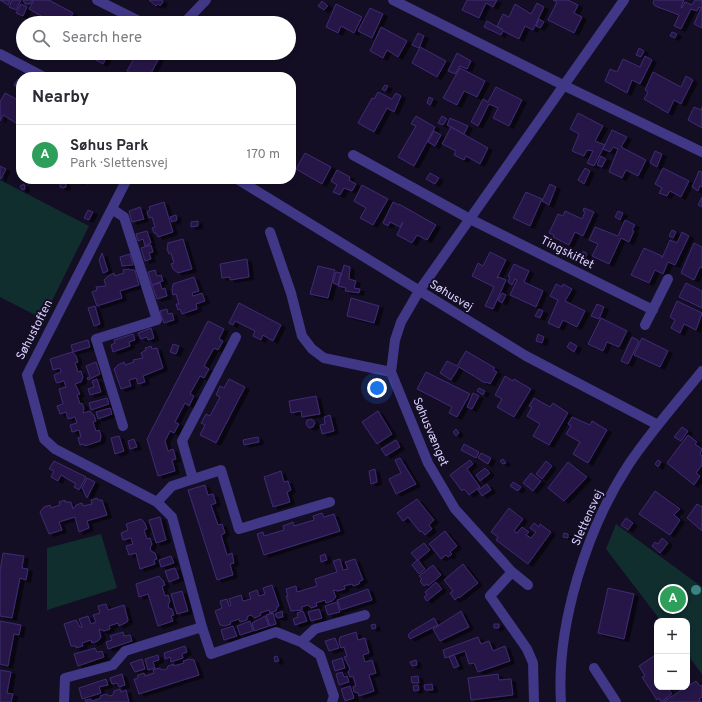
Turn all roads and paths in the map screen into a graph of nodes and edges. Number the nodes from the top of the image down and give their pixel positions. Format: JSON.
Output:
{"nodes":[{"id":1,"x":97,"y":0,"type":"edge"},
{"id":2,"x":206,"y":0,"type":"edge"},
{"id":3,"x":393,"y":0,"type":"edge"},
{"id":4,"x":624,"y":0,"type":"edge"},
{"id":5,"x":128,"y":16,"type":"edge"},
{"id":6,"x":191,"y":16,"type":"edge"},
{"id":7,"x":0,"y":54,"type":"edge"},
{"id":8,"x":34,"y":72,"type":"edge"},
{"id":9,"x":563,"y":85,"type":"junction"},
{"id":10,"x":702,"y":152,"type":"edge"},
{"id":11,"x":353,"y":155,"type":"dead end"},
{"id":12,"x":124,"y":184,"type":"edge"},
{"id":13,"x":245,"y":184,"type":"edge"},
{"id":14,"x":112,"y":209,"type":"junction"},
{"id":15,"x":470,"y":219,"type":"junction"},
{"id":16,"x":270,"y":232,"type":"dead end"},
{"id":17,"x":668,"y":279,"type":"dead end"},
{"id":18,"x":419,"y":291,"type":"junction"},
{"id":19,"x":653,"y":310,"type":"junction"},
{"id":20,"x":645,"y":325,"type":"dead end"},
{"id":21,"x":236,"y":337,"type":"dead end"},
{"id":22,"x":702,"y":370,"type":"edge"},
{"id":23,"x":391,"y":372,"type":"junction"},
{"id":24,"x":658,"y":425,"type":"junction"},
{"id":25,"x":123,"y":426,"type":"dead end"},
{"id":26,"x":193,"y":479,"type":"junction"},
{"id":27,"x":157,"y":502,"type":"junction"},
{"id":28,"x":330,"y":502,"type":"dead end"},
{"id":29,"x":512,"y":572,"type":"junction"},
{"id":30,"x":528,"y":585,"type":"dead end"},
{"id":31,"x":365,"y":615,"type":"dead end"},
{"id":32,"x":202,"y":627,"type":"junction"},
{"id":33,"x":301,"y":642,"type":"junction"},
{"id":34,"x":594,"y":668,"type":"dead end"},
{"id":35,"x":64,"y":702,"type":"edge"},
{"id":36,"x":332,"y":702,"type":"edge"},
{"id":37,"x":534,"y":702,"type":"edge"},
{"id":38,"x":561,"y":702,"type":"edge"},
{"id":39,"x":616,"y":702,"type":"edge"}],
"edges":[{"from":1,"to":5,"type":"street"},
{"from":2,"to":6,"type":"street"},
{"from":3,"to":9,"type":"street"},
{"from":4,"to":9,"type":"street"},
{"from":7,"to":8,"type":"street"},
{"from":9,"to":10,"type":"street"},
{"from":9,"to":15,"type":"street"},
{"from":11,"to":15,"type":"street","name":"Tingskiftet"},
{"from":12,"to":14,"type":"street","name":"Søhustoften"},
{"from":13,"to":18,"type":"street","name":"Søhusvej"},
{"from":14,"to":25,"type":"street"},
{"from":14,"to":27,"type":"street","name":"Søhustoften"},
{"from":15,"to":18,"type":"street"},
{"from":15,"to":19,"type":"street","name":"Tingskiftet"},
{"from":16,"to":23,"type":"street"},
{"from":17,"to":19,"type":"street"},
{"from":18,"to":23,"type":"street","name":"Søhusvænget"},
{"from":18,"to":24,"type":"street","name":"Søhusvej"},
{"from":19,"to":20,"type":"street"},
{"from":21,"to":26,"type":"street"},
{"from":22,"to":24,"type":"street","name":"Slettensvej"},
{"from":23,"to":29,"type":"street","name":"Søhusvænget"},
{"from":24,"to":38,"type":"street","name":"Slettensvej"},
{"from":26,"to":27,"type":"street"},
{"from":26,"to":28,"type":"street"},
{"from":27,"to":32,"type":"street","name":"Søhustoften"},
{"from":29,"to":30,"type":"street","name":"Søhusvænget"},
{"from":29,"to":37,"type":"street"},
{"from":31,"to":33,"type":"street"},
{"from":32,"to":33,"type":"street","name":"Søhustoften"},
{"from":32,"to":35,"type":"street"},
{"from":33,"to":36,"type":"street","name":"Søhustoften"},
{"from":34,"to":39,"type":"street"}]}
